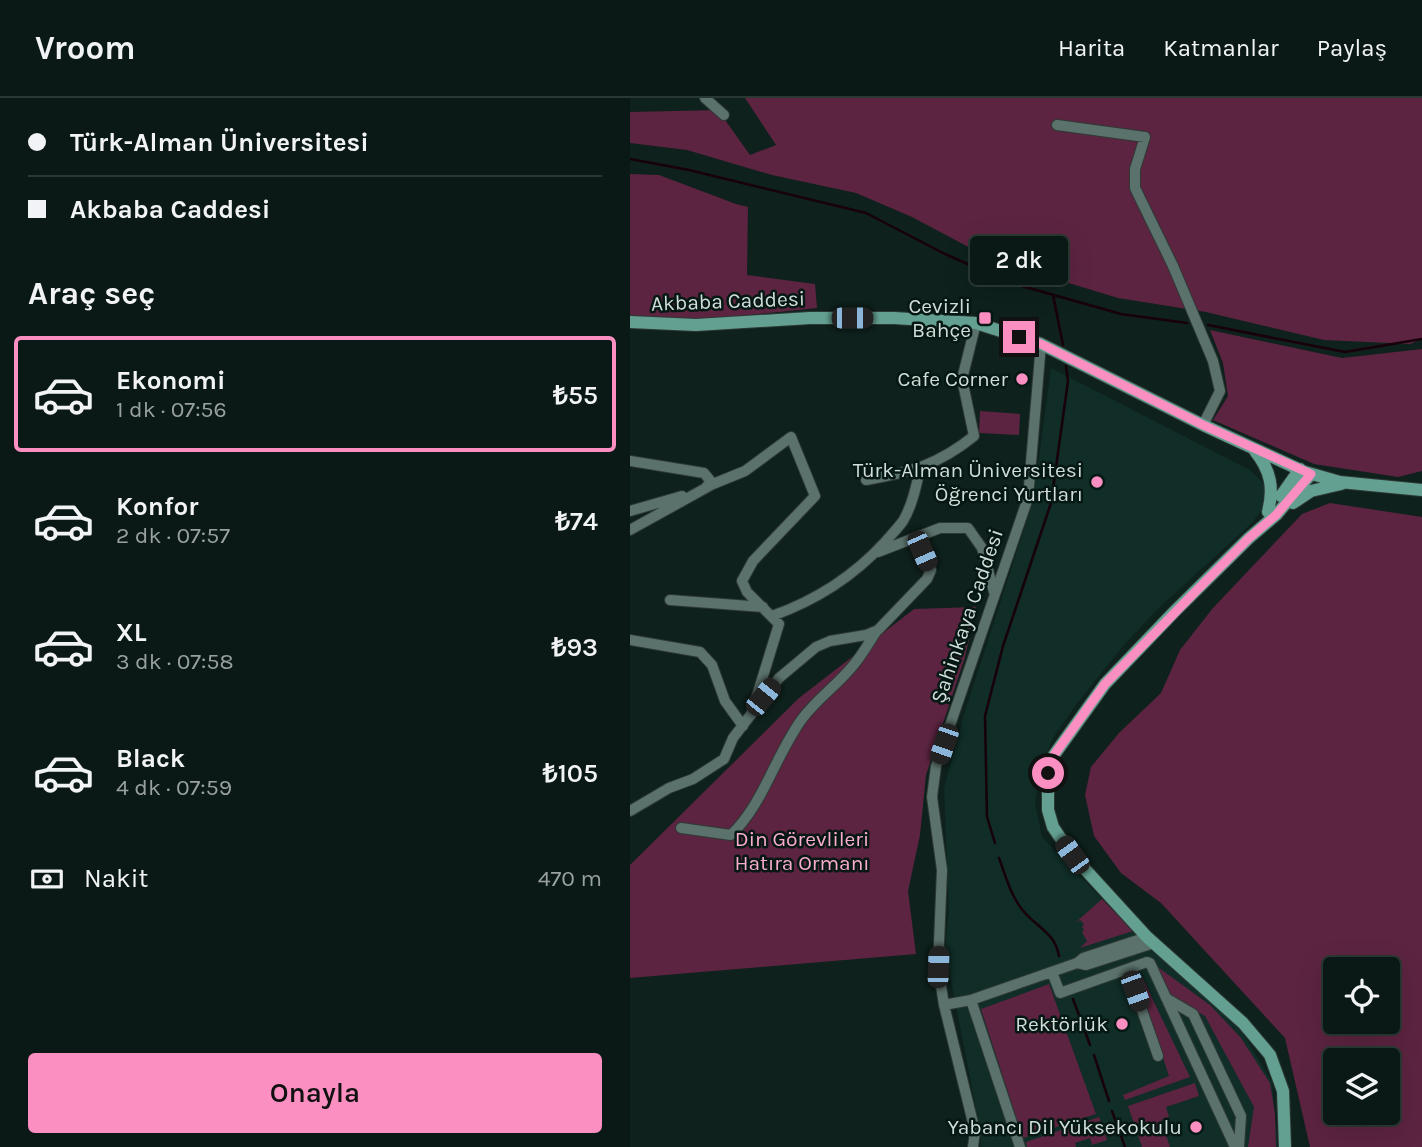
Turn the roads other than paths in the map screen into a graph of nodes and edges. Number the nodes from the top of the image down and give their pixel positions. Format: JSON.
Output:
{"nodes":[{"id":1,"x":705,"y":98,"type":"edge"},
{"id":2,"x":724,"y":115,"type":"dead end"},
{"id":3,"x":1057,"y":125,"type":"dead end"},
{"id":4,"x":630,"y":321,"type":"edge"},
{"id":5,"x":976,"y":323,"type":"junction"},
{"id":6,"x":1041,"y":344,"type":"junction"},
{"id":7,"x":1203,"y":425,"type":"junction"},
{"id":8,"x":1253,"y":448,"type":"junction"},
{"id":9,"x":630,"y":461,"type":"edge"},
{"id":10,"x":920,"y":469,"type":"junction"},
{"id":11,"x":1306,"y":472,"type":"junction"},
{"id":12,"x":866,"y":480,"type":"dead end"},
{"id":13,"x":1348,"y":482,"type":"junction"},
{"id":14,"x":713,"y":484,"type":"junction"},
{"id":15,"x":1422,"y":490,"type":"edge"},
{"id":16,"x":630,"y":512,"type":"edge"},
{"id":17,"x":1272,"y":514,"type":"junction"},
{"id":18,"x":630,"y":530,"type":"edge"},
{"id":19,"x":916,"y":538,"type":"junction"},
{"id":20,"x":875,"y":553,"type":"junction"},
{"id":21,"x":995,"y":594,"type":"junction"},
{"id":22,"x":670,"y":600,"type":"dead end"},
{"id":23,"x":763,"y":607,"type":"junction"},
{"id":24,"x":772,"y":616,"type":"junction"},
{"id":25,"x":877,"y":629,"type":"junction"},
{"id":26,"x":630,"y":640,"type":"edge"},
{"id":27,"x":751,"y":715,"type":"junction"},
{"id":28,"x":743,"y":726,"type":"junction"},
{"id":29,"x":630,"y":811,"type":"edge"},
{"id":30,"x":681,"y":828,"type":"dead end"},
{"id":31,"x":1150,"y":940,"type":"junction"},
{"id":32,"x":1073,"y":965,"type":"junction"},
{"id":33,"x":1128,"y":970,"type":"junction"},
{"id":34,"x":1052,"y":972,"type":"junction"},
{"id":35,"x":1078,"y":987,"type":"junction"},
{"id":36,"x":1166,"y":998,"type":"junction"},
{"id":37,"x":971,"y":1000,"type":"junction"},
{"id":38,"x":944,"y":1005,"type":"junction"},
{"id":39,"x":1158,"y":1056,"type":"dead end"},
{"id":40,"x":973,"y":1147,"type":"edge"},
{"id":41,"x":1020,"y":1147,"type":"edge"},
{"id":42,"x":1237,"y":1147,"type":"edge"},
{"id":43,"x":1285,"y":1147,"type":"edge"}],
"edges":[{"from":1,"to":2,"type":"street"},
{"from":3,"to":7,"type":"street"},
{"from":4,"to":5,"type":"main road","name":"Akbaba Caddesi"},
{"from":5,"to":6,"type":"main road","name":"Akbaba Caddesi"},
{"from":5,"to":10,"type":"street"},
{"from":6,"to":7,"type":"main road","name":"Akbaba Caddesi"},
{"from":6,"to":21,"type":"street","name":"Şahinkaya Caddesi"},
{"from":7,"to":8,"type":"main road","name":"Akbaba Caddesi"},
{"from":8,"to":11,"type":"main road","name":"Akbaba Caddesi"},
{"from":8,"to":17,"type":"main road"},
{"from":9,"to":14,"type":"street"},
{"from":10,"to":12,"type":"street"},
{"from":10,"to":20,"type":"street"},
{"from":11,"to":13,"type":"main road","name":"Akbaba Caddesi"},
{"from":11,"to":17,"type":"main road"},
{"from":13,"to":15,"type":"main road","name":"Akbaba Caddesi"},
{"from":13,"to":17,"type":"main road"},
{"from":14,"to":16,"type":"street"},
{"from":14,"to":18,"type":"street"},
{"from":14,"to":23,"type":"street"},
{"from":17,"to":31,"type":"main road"},
{"from":19,"to":20,"type":"street"},
{"from":19,"to":21,"type":"street"},
{"from":19,"to":25,"type":"street"},
{"from":20,"to":24,"type":"street"},
{"from":21,"to":38,"type":"street","name":"Şahinkaya Caddesi"},
{"from":22,"to":23,"type":"street"},
{"from":23,"to":24,"type":"street"},
{"from":24,"to":27,"type":"street"},
{"from":25,"to":27,"type":"street"},
{"from":25,"to":30,"type":"street"},
{"from":26,"to":28,"type":"street"},
{"from":27,"to":28,"type":"street"},
{"from":28,"to":29,"type":"street"},
{"from":31,"to":32,"type":"street"},
{"from":31,"to":43,"type":"main road"},
{"from":32,"to":34,"type":"street"},
{"from":32,"to":35,"type":"street"},
{"from":33,"to":35,"type":"street"},
{"from":33,"to":36,"type":"street"},
{"from":33,"to":39,"type":"street"},
{"from":34,"to":35,"type":"street"},
{"from":34,"to":37,"type":"street"},
{"from":36,"to":42,"type":"street"},
{"from":36,"to":42,"type":"street"},
{"from":37,"to":38,"type":"street"},
{"from":37,"to":41,"type":"street"},
{"from":38,"to":40,"type":"street","name":"Şahinkaya Caddesi"}]}
